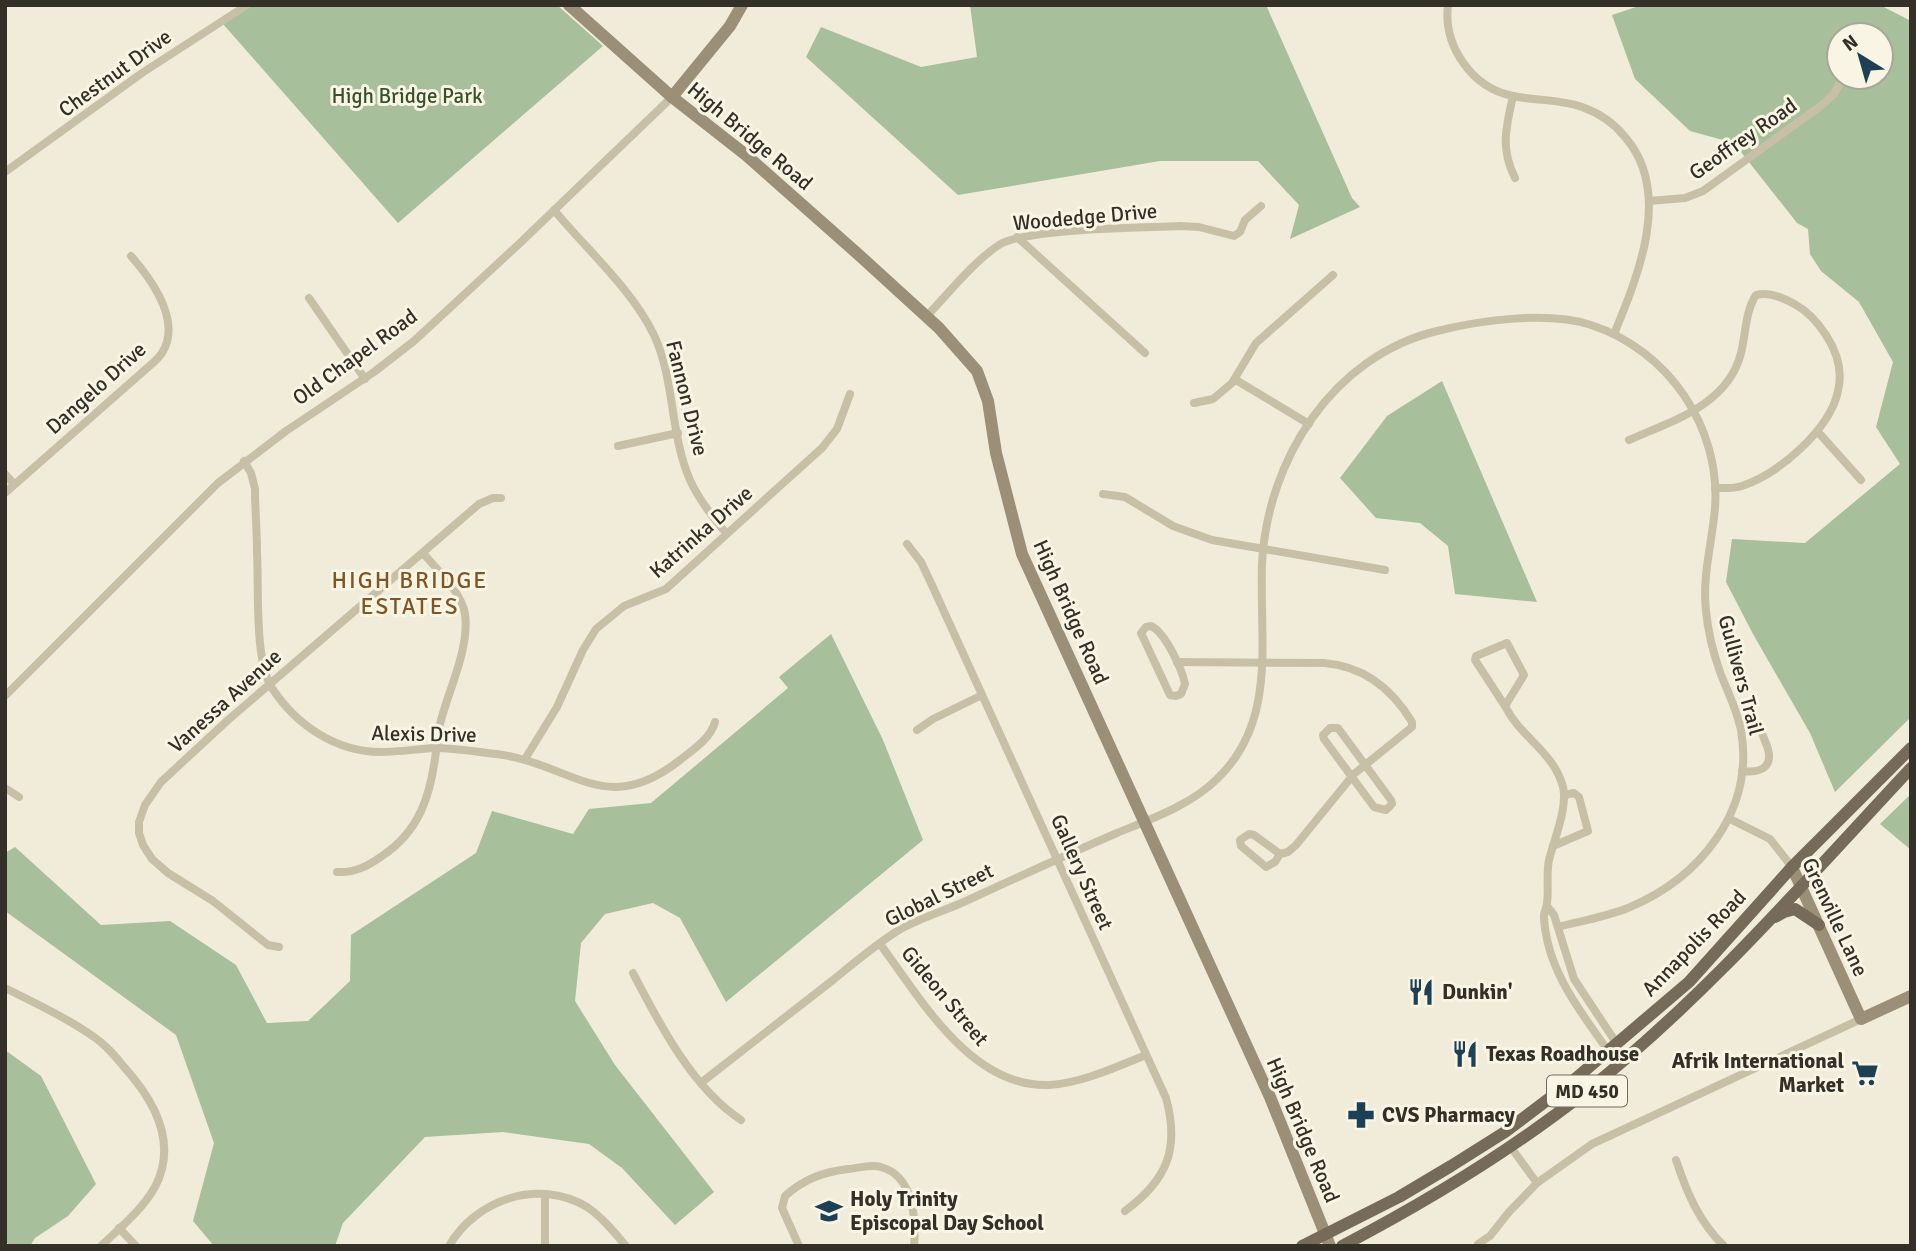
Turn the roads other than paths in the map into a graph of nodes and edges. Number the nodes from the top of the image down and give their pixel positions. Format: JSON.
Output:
{"nodes":[{"id":1,"x":247,"y":5,"type":"edge"},
{"id":2,"x":569,"y":5,"type":"edge"},
{"id":3,"x":742,"y":5,"type":"edge"},
{"id":4,"x":1448,"y":5,"type":"edge"},
{"id":5,"x":1835,"y":91,"type":"edge"},
{"id":6,"x":1513,"y":96,"type":"junction"},
{"id":7,"x":672,"y":97,"type":"junction"},
{"id":8,"x":5,"y":172,"type":"edge"},
{"id":9,"x":1515,"y":178,"type":"dead end"},
{"id":10,"x":1649,"y":201,"type":"junction"},
{"id":11,"x":1261,"y":206,"type":"dead end"},
{"id":12,"x":554,"y":210,"type":"junction"},
{"id":13,"x":1017,"y":237,"type":"junction"},
{"id":14,"x":131,"y":256,"type":"dead end"},
{"id":15,"x":1333,"y":275,"type":"dead end"},
{"id":16,"x":309,"y":298,"type":"dead end"},
{"id":17,"x":926,"y":317,"type":"junction"},
{"id":18,"x":1614,"y":334,"type":"junction"},
{"id":19,"x":1145,"y":353,"type":"dead end"},
{"id":20,"x":365,"y":379,"type":"junction"},
{"id":21,"x":1236,"y":380,"type":"junction"},
{"id":22,"x":850,"y":394,"type":"dead end"},
{"id":23,"x":1194,"y":403,"type":"dead end"},
{"id":24,"x":1694,"y":411,"type":"junction"},
{"id":25,"x":1308,"y":424,"type":"junction"},
{"id":26,"x":1818,"y":432,"type":"junction"},
{"id":27,"x":678,"y":433,"type":"junction"},
{"id":28,"x":1629,"y":440,"type":"dead end"},
{"id":29,"x":618,"y":446,"type":"dead end"},
{"id":30,"x":244,"y":461,"type":"junction"},
{"id":31,"x":5,"y":474,"type":"edge"},
{"id":32,"x":1861,"y":480,"type":"dead end"},
{"id":33,"x":14,"y":484,"type":"junction"},
{"id":34,"x":1715,"y":488,"type":"junction"},
{"id":35,"x":5,"y":493,"type":"edge"},
{"id":36,"x":1103,"y":494,"type":"dead end"},
{"id":37,"x":501,"y":498,"type":"dead end"},
{"id":38,"x":726,"y":533,"type":"junction"},
{"id":39,"x":907,"y":544,"type":"dead end"},
{"id":40,"x":1264,"y":550,"type":"junction"},
{"id":41,"x":423,"y":552,"type":"junction"},
{"id":42,"x":1385,"y":570,"type":"dead end"},
{"id":43,"x":1177,"y":662,"type":"junction"},
{"id":44,"x":1262,"y":662,"type":"junction"},
{"id":45,"x":269,"y":685,"type":"junction"},
{"id":46,"x":982,"y":695,"type":"junction"},
{"id":47,"x":5,"y":696,"type":"edge"},
{"id":48,"x":1504,"y":706,"type":"junction"},
{"id":49,"x":715,"y":722,"type":"dead end"},
{"id":50,"x":1739,"y":722,"type":"junction"},
{"id":51,"x":917,"y":730,"type":"dead end"},
{"id":52,"x":437,"y":748,"type":"junction"},
{"id":53,"x":1911,"y":748,"type":"edge"},
{"id":54,"x":525,"y":759,"type":"junction"},
{"id":55,"x":1365,"y":763,"type":"junction"},
{"id":56,"x":1911,"y":768,"type":"edge"},
{"id":57,"x":1742,"y":771,"type":"junction"},
{"id":58,"x":1351,"y":777,"type":"junction"},
{"id":59,"x":5,"y":788,"type":"edge"},
{"id":60,"x":1565,"y":795,"type":"junction"},
{"id":61,"x":19,"y":797,"type":"dead end"},
{"id":62,"x":1730,"y":818,"type":"junction"},
{"id":63,"x":1144,"y":822,"type":"junction"},
{"id":64,"x":1553,"y":846,"type":"junction"},
{"id":65,"x":1280,"y":854,"type":"junction"},
{"id":66,"x":1057,"y":859,"type":"junction"},
{"id":67,"x":1792,"y":867,"type":"junction"},
{"id":68,"x":337,"y":872,"type":"dead end"},
{"id":69,"x":1801,"y":885,"type":"junction"},
{"id":70,"x":1547,"y":905,"type":"junction"},
{"id":71,"x":1762,"y":925,"type":"junction"},
{"id":72,"x":1819,"y":925,"type":"junction"},
{"id":73,"x":1558,"y":927,"type":"junction"},
{"id":74,"x":880,"y":944,"type":"junction"},
{"id":75,"x":279,"y":947,"type":"dead end"},
{"id":76,"x":633,"y":972,"type":"dead end"},
{"id":77,"x":5,"y":988,"type":"edge"},
{"id":78,"x":1911,"y":996,"type":"edge"},
{"id":79,"x":1861,"y":1019,"type":"junction"},
{"id":80,"x":1613,"y":1048,"type":"junction"},
{"id":81,"x":1146,"y":1055,"type":"junction"},
{"id":82,"x":702,"y":1082,"type":"junction"},
{"id":83,"x":741,"y":1120,"type":"dead end"},
{"id":84,"x":1510,"y":1146,"type":"junction"},
{"id":85,"x":1676,"y":1160,"type":"dead end"},
{"id":86,"x":1537,"y":1183,"type":"junction"},
{"id":87,"x":545,"y":1195,"type":"junction"},
{"id":88,"x":1125,"y":1211,"type":"dead end"},
{"id":89,"x":119,"y":1228,"type":"junction"},
{"id":90,"x":1328,"y":1240,"type":"edge"},
{"id":91,"x":1478,"y":1244,"type":"dead end"},
{"id":92,"x":101,"y":1246,"type":"edge"},
{"id":93,"x":136,"y":1246,"type":"edge"},
{"id":94,"x":449,"y":1246,"type":"edge"},
{"id":95,"x":545,"y":1246,"type":"edge"},
{"id":96,"x":626,"y":1246,"type":"edge"},
{"id":97,"x":799,"y":1246,"type":"edge"},
{"id":98,"x":914,"y":1246,"type":"edge"},
{"id":99,"x":1302,"y":1246,"type":"edge"},
{"id":100,"x":1342,"y":1246,"type":"edge"},
{"id":101,"x":1724,"y":1246,"type":"edge"}],
"edges":[{"from":1,"to":8,"type":"street","name":"Chestnut Drive"},
{"from":2,"to":7,"type":"street","name":"High Bridge Road"},
{"from":3,"to":7,"type":"street","name":"Old Chapel Road"},
{"from":4,"to":6,"type":"street"},
{"from":5,"to":10,"type":"street","name":"Geoffrey Road"},
{"from":6,"to":9,"type":"street"},
{"from":6,"to":10,"type":"street"},
{"from":7,"to":12,"type":"street","name":"Old Chapel Road"},
{"from":7,"to":17,"type":"street","name":"High Bridge Road"},
{"from":10,"to":18,"type":"street"},
{"from":11,"to":13,"type":"street","name":"Woodedge Drive"},
{"from":12,"to":20,"type":"street","name":"Old Chapel Road"},
{"from":12,"to":27,"type":"street","name":"Fannon Drive"},
{"from":13,"to":17,"type":"street","name":"Woodedge Drive"},
{"from":13,"to":19,"type":"street"},
{"from":14,"to":33,"type":"street","name":"Dangelo Drive"},
{"from":15,"to":21,"type":"street"},
{"from":16,"to":20,"type":"street"},
{"from":17,"to":63,"type":"street","name":"High Bridge Road"},
{"from":18,"to":24,"type":"street","name":"Gullivers Trail"},
{"from":18,"to":25,"type":"street","name":"Gullivers Trail"},
{"from":20,"to":30,"type":"street","name":"Old Chapel Road"},
{"from":21,"to":23,"type":"street"},
{"from":21,"to":25,"type":"street"},
{"from":22,"to":38,"type":"street","name":"Katrinka Drive"},
{"from":24,"to":26,"type":"street"},
{"from":24,"to":28,"type":"street"},
{"from":24,"to":34,"type":"street","name":"Gullivers Trail"},
{"from":25,"to":40,"type":"street","name":"Gullivers Trail"},
{"from":26,"to":32,"type":"street"},
{"from":26,"to":34,"type":"street"},
{"from":27,"to":29,"type":"street"},
{"from":27,"to":38,"type":"street","name":"Fannon Drive"},
{"from":30,"to":45,"type":"street"},
{"from":30,"to":47,"type":"street","name":"Old Chapel Road"},
{"from":31,"to":33,"type":"street"},
{"from":33,"to":35,"type":"street","name":"Dangelo Drive"},
{"from":34,"to":50,"type":"street","name":"Gullivers Trail"},
{"from":36,"to":40,"type":"street"},
{"from":37,"to":41,"type":"street","name":"Vanessa Avenue"},
{"from":38,"to":54,"type":"street","name":"Katrinka Drive"},
{"from":39,"to":46,"type":"street","name":"Gallery Street"},
{"from":40,"to":42,"type":"street"},
{"from":40,"to":44,"type":"street","name":"Gullivers Trail"},
{"from":41,"to":45,"type":"street","name":"Vanessa Avenue"},
{"from":41,"to":52,"type":"street"},
{"from":43,"to":43,"type":"street"},
{"from":43,"to":44,"type":"street"},
{"from":44,"to":55,"type":"street"},
{"from":44,"to":63,"type":"street","name":"Gullivers Trail"},
{"from":45,"to":52,"type":"street","name":"Alexis Drive"},
{"from":45,"to":75,"type":"street","name":"Vanessa Avenue"},
{"from":46,"to":51,"type":"street"},
{"from":46,"to":66,"type":"street","name":"Gallery Street"},
{"from":48,"to":48,"type":"street"},
{"from":48,"to":60,"type":"street"},
{"from":49,"to":54,"type":"street","name":"Alexis Drive"},
{"from":50,"to":57,"type":"street","name":"Gullivers Trail"},
{"from":50,"to":57,"type":"street"},
{"from":52,"to":54,"type":"street","name":"Alexis Drive"},
{"from":52,"to":68,"type":"street"},
{"from":53,"to":67,"type":"main road","name":"Annapolis Road","number":"MD 450"},
{"from":55,"to":58,"type":"street"},
{"from":55,"to":58,"type":"street"},
{"from":55,"to":58,"type":"street"},
{"from":56,"to":69,"type":"main road","name":"Annapolis Road","number":"MD 450"},
{"from":57,"to":62,"type":"street","name":"Gullivers Trail"},
{"from":58,"to":65,"type":"street"},
{"from":59,"to":61,"type":"street"},
{"from":60,"to":64,"type":"street"},
{"from":60,"to":64,"type":"street"},
{"from":62,"to":67,"type":"street","name":"Grenville Lane"},
{"from":62,"to":73,"type":"street","name":"Gullivers Trail"},
{"from":63,"to":66,"type":"street","name":"Global Street"},
{"from":63,"to":90,"type":"street","name":"High Bridge Road"},
{"from":64,"to":70,"type":"street"},
{"from":65,"to":65,"type":"street"},
{"from":66,"to":74,"type":"street","name":"Global Street"},
{"from":66,"to":81,"type":"street","name":"Gallery Street"},
{"from":67,"to":69,"type":"street","name":"Grenville Lane"},
{"from":67,"to":80,"type":"main road","name":"Annapolis Road","number":"MD 450"},
{"from":69,"to":71,"type":"main road","name":"Annapolis Road","number":"MD 450"},
{"from":69,"to":72,"type":"street","name":"Grenville Lane"},
{"from":70,"to":73,"type":"street"},
{"from":70,"to":80,"type":"street"},
{"from":71,"to":72,"type":"main road"},
{"from":71,"to":84,"type":"main road","name":"Annapolis Road","number":"MD 450"},
{"from":72,"to":79,"type":"street","name":"Grenville Lane"},
{"from":73,"to":80,"type":"street"},
{"from":74,"to":81,"type":"street","name":"Gideon Street"},
{"from":74,"to":82,"type":"street","name":"Global Street"},
{"from":76,"to":82,"type":"street"},
{"from":77,"to":89,"type":"street"},
{"from":78,"to":79,"type":"street"},
{"from":79,"to":86,"type":"street"},
{"from":80,"to":90,"type":"main road","name":"Annapolis Road","number":"MD 450"},
{"from":81,"to":88,"type":"street","name":"Gallery Street"},
{"from":82,"to":83,"type":"street"},
{"from":84,"to":86,"type":"street"},
{"from":84,"to":100,"type":"main road","name":"Annapolis Road","number":"MD 450"},
{"from":85,"to":101,"type":"street"},
{"from":86,"to":91,"type":"street"},
{"from":87,"to":94,"type":"street"},
{"from":87,"to":95,"type":"street"},
{"from":87,"to":96,"type":"street"},
{"from":89,"to":92,"type":"street"},
{"from":89,"to":93,"type":"street"},
{"from":90,"to":99,"type":"main road","name":"Annapolis Road","number":"MD 450"},
{"from":97,"to":98,"type":"street"}]}
